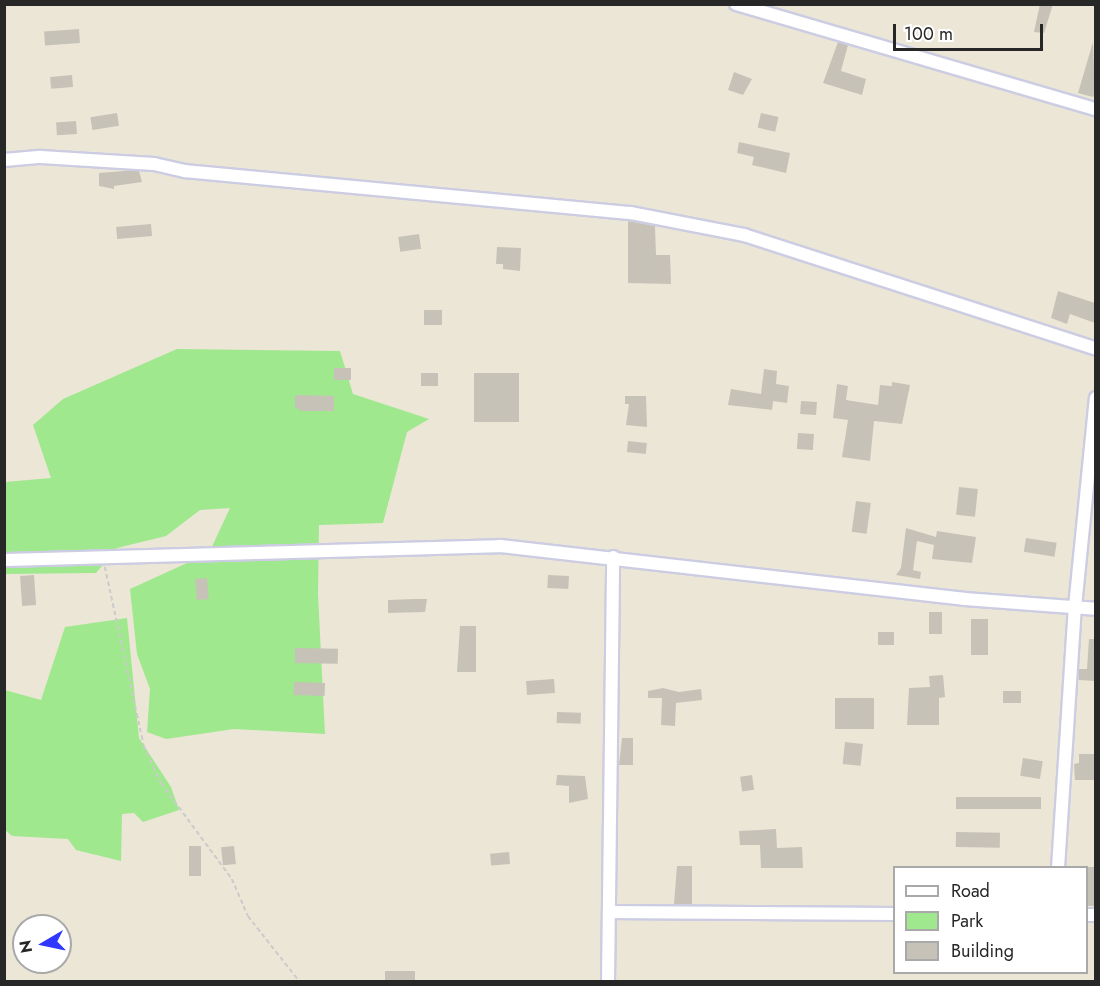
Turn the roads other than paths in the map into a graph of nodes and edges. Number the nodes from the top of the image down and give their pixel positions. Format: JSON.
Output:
{"nodes":[{"id":1,"x":736,"y":4,"type":"edge"},
{"id":2,"x":763,"y":8,"type":"edge"},
{"id":3,"x":1095,"y":110,"type":"edge"},
{"id":4,"x":4,"y":160,"type":"edge"},
{"id":5,"x":1095,"y":349,"type":"edge"},
{"id":6,"x":1095,"y":398,"type":"edge"},
{"id":7,"x":613,"y":557,"type":"junction"},
{"id":8,"x":4,"y":560,"type":"edge"},
{"id":9,"x":1075,"y":607,"type":"junction"},
{"id":10,"x":1095,"y":609,"type":"edge"},
{"id":11,"x":1058,"y":866,"type":"edge"},
{"id":12,"x":609,"y":912,"type":"junction"},
{"id":13,"x":893,"y":914,"type":"edge"},
{"id":14,"x":608,"y":981,"type":"edge"}],
"edges":[{"from":1,"to":2,"type":"street"},
{"from":2,"to":3,"type":"street"},
{"from":4,"to":5,"type":"street"},
{"from":6,"to":9,"type":"street"},
{"from":7,"to":8,"type":"street"},
{"from":7,"to":9,"type":"street"},
{"from":7,"to":12,"type":"street"},
{"from":9,"to":10,"type":"street"},
{"from":9,"to":11,"type":"street"},
{"from":12,"to":13,"type":"street"},
{"from":12,"to":14,"type":"street"}]}
